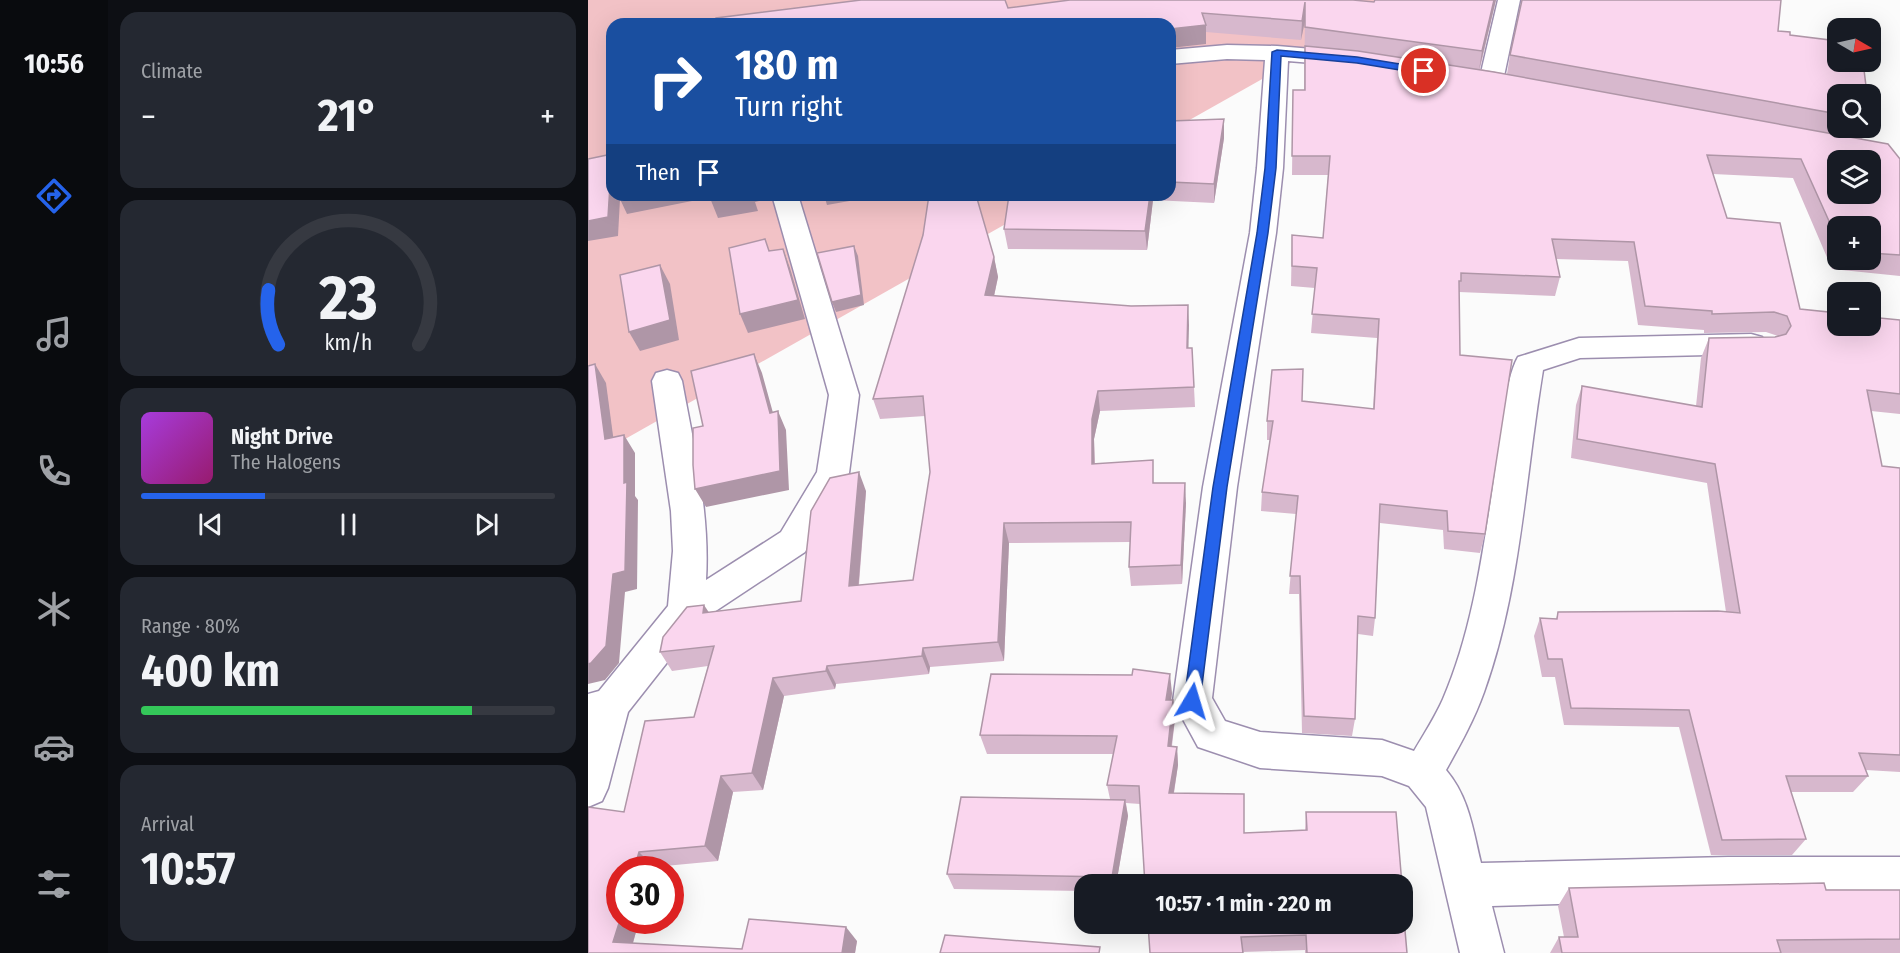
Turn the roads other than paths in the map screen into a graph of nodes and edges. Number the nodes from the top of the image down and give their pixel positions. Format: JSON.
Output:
{"nodes":[{"id":1,"x":1509,"y":0,"type":"edge"},
{"id":2,"x":1277,"y":52,"type":"junction"},
{"id":3,"x":1176,"y":56,"type":"edge"},
{"id":4,"x":1368,"y":62,"type":"edge"},
{"id":5,"x":1491,"y":82,"type":"edge"},
{"id":6,"x":787,"y":201,"type":"edge"},
{"id":7,"x":1765,"y":344,"type":"edge"},
{"id":8,"x":667,"y":381,"type":"dead end"},
{"id":9,"x":686,"y":611,"type":"junction"},
{"id":10,"x":599,"y":708,"type":"edge"},
{"id":11,"x":1423,"y":773,"type":"junction"},
{"id":12,"x":588,"y":788,"type":"edge"},
{"id":13,"x":1900,"y":878,"type":"edge"},
{"id":14,"x":1466,"y":885,"type":"junction"},
{"id":15,"x":1482,"y":953,"type":"edge"}],
"edges":[{"from":1,"to":5,"type":"street"},
{"from":2,"to":3,"type":"street"},
{"from":2,"to":4,"type":"street"},
{"from":2,"to":11,"type":"street"},
{"from":6,"to":9,"type":"street"},
{"from":7,"to":11,"type":"street"},
{"from":8,"to":9,"type":"street"},
{"from":9,"to":10,"type":"street"},
{"from":10,"to":12,"type":"street"},
{"from":11,"to":14,"type":"street"},
{"from":13,"to":14,"type":"street"},
{"from":14,"to":15,"type":"street"}]}
